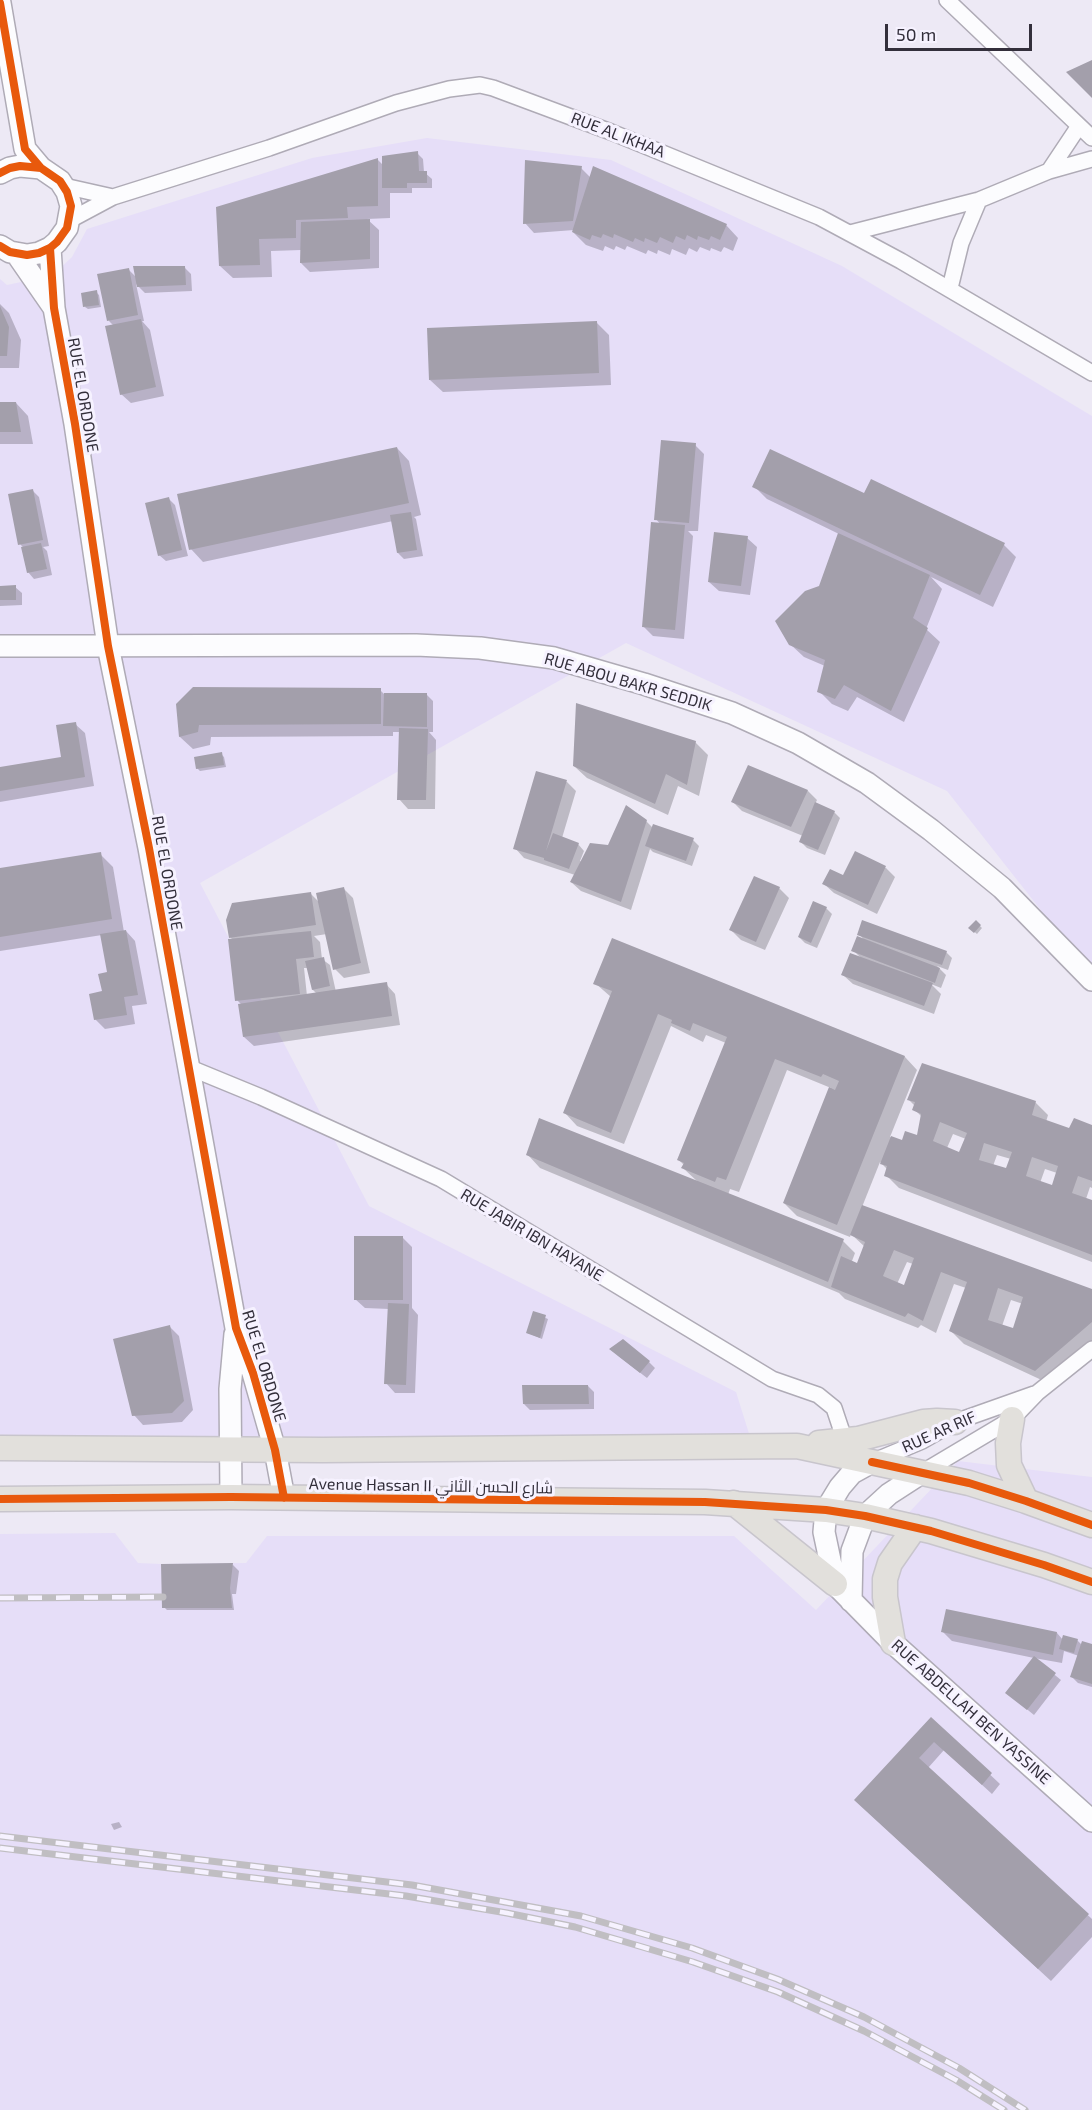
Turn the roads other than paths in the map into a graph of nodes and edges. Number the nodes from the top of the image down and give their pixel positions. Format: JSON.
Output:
{"nodes":[{"id":1,"x":947,"y":0,"type":"edge"},
{"id":2,"x":0,"y":3,"type":"edge"},
{"id":3,"x":1079,"y":126,"type":"junction"},
{"id":4,"x":1092,"y":138,"type":"edge"},
{"id":5,"x":1092,"y":159,"type":"edge"},
{"id":6,"x":41,"y":168,"type":"junction"},
{"id":7,"x":1049,"y":171,"type":"junction"},
{"id":8,"x":0,"y":173,"type":"edge"},
{"id":9,"x":64,"y":186,"type":"junction"},
{"id":10,"x":112,"y":197,"type":"junction"},
{"id":11,"x":979,"y":200,"type":"junction"},
{"id":12,"x":70,"y":220,"type":"junction"},
{"id":13,"x":850,"y":233,"type":"junction"},
{"id":14,"x":50,"y":248,"type":"junction"},
{"id":15,"x":8,"y":250,"type":"edge"},
{"id":16,"x":950,"y":288,"type":"junction"},
{"id":17,"x":54,"y":308,"type":"junction"},
{"id":18,"x":1092,"y":373,"type":"edge"},
{"id":19,"x":0,"y":646,"type":"edge"},
{"id":20,"x":108,"y":646,"type":"junction"},
{"id":21,"x":1092,"y":980,"type":"edge"},
{"id":22,"x":188,"y":1066,"type":"junction"},
{"id":23,"x":236,"y":1328,"type":"junction"},
{"id":24,"x":1092,"y":1349,"type":"edge"},
{"id":25,"x":1037,"y":1393,"type":"junction"},
{"id":26,"x":1012,"y":1419,"type":"junction"},
{"id":27,"x":955,"y":1422,"type":"junction"},
{"id":28,"x":845,"y":1441,"type":"junction"},
{"id":29,"x":797,"y":1446,"type":"junction"},
{"id":30,"x":0,"y":1448,"type":"edge"},
{"id":31,"x":231,"y":1449,"type":"junction"},
{"id":32,"x":275,"y":1450,"type":"junction"},
{"id":33,"x":872,"y":1462,"type":"junction"},
{"id":34,"x":923,"y":1472,"type":"junction"},
{"id":35,"x":231,"y":1497,"type":"junction"},
{"id":36,"x":284,"y":1498,"type":"junction"},
{"id":37,"x":0,"y":1499,"type":"edge"},
{"id":38,"x":1026,"y":1501,"type":"junction"},
{"id":39,"x":734,"y":1503,"type":"junction"},
{"id":40,"x":826,"y":1510,"type":"junction"},
{"id":41,"x":865,"y":1516,"type":"junction"},
{"id":42,"x":1092,"y":1525,"type":"edge"},
{"id":43,"x":915,"y":1527,"type":"junction"},
{"id":44,"x":1092,"y":1582,"type":"edge"},
{"id":45,"x":843,"y":1593,"type":"junction"},
{"id":46,"x":893,"y":1643,"type":"junction"},
{"id":47,"x":1092,"y":1821,"type":"edge"}],
"edges":[{"from":1,"to":3,"type":"street"},
{"from":2,"to":6,"type":"street"},
{"from":3,"to":4,"type":"street"},
{"from":3,"to":7,"type":"street"},
{"from":5,"to":7,"type":"street"},
{"from":6,"to":8,"type":"street"},
{"from":6,"to":9,"type":"street"},
{"from":7,"to":11,"type":"street"},
{"from":9,"to":10,"type":"street"},
{"from":9,"to":12,"type":"street"},
{"from":10,"to":12,"type":"street","name":"RUE AL IKHAA"},
{"from":10,"to":13,"type":"street","name":"RUE AL IKHAA"},
{"from":11,"to":13,"type":"street"},
{"from":11,"to":16,"type":"street"},
{"from":12,"to":14,"type":"street"},
{"from":13,"to":16,"type":"street","name":"RUE AL IKHAA"},
{"from":14,"to":15,"type":"street"},
{"from":14,"to":17,"type":"street","name":"RUE EL ORDONE"},
{"from":15,"to":17,"type":"street","name":"RUE EL ORDONE"},
{"from":16,"to":18,"type":"street","name":"RUE AL IKHAA"},
{"from":17,"to":20,"type":"street","name":"RUE EL ORDONE"},
{"from":19,"to":20,"type":"street","name":"RUE ABOU BAKR SEDDIK"},
{"from":20,"to":21,"type":"street","name":"RUE ABOU BAKR SEDDIK"},
{"from":20,"to":22,"type":"street","name":"RUE EL ORDONE"},
{"from":22,"to":23,"type":"street","name":"RUE EL ORDONE"},
{"from":22,"to":28,"type":"street","name":"RUE JABIR IBN HAYANE"},
{"from":23,"to":31,"type":"street","name":"RUE EL ORDONE"},
{"from":23,"to":32,"type":"street","name":"RUE EL ORDONE"},
{"from":24,"to":25,"type":"street","name":"RUE AR RIF"},
{"from":25,"to":26,"type":"street","name":"RUE AR RIF"},
{"from":25,"to":27,"type":"street","name":"RUE AR RIF"},
{"from":26,"to":34,"type":"street","name":"RUE AR RIF"},
{"from":26,"to":38,"type":"main road"},
{"from":27,"to":28,"type":"main road"},
{"from":27,"to":33,"type":"street","name":"RUE AR RIF"},
{"from":28,"to":29,"type":"main road"},
{"from":29,"to":32,"type":"main road","name":"Avenue Hassan II شارع الحسن الثاني"},
{"from":29,"to":33,"type":"main road","name":"Avenue Hassan II شارع الحسن الثاني"},
{"from":30,"to":31,"type":"main road","name":"Avenue Hassan II شارع الحسن الثاني"},
{"from":31,"to":32,"type":"main road","name":"Avenue Hassan II شارع الحسن الثاني"},
{"from":31,"to":35,"type":"street","name":"RUE EL ORDONE"},
{"from":32,"to":36,"type":"street","name":"RUE EL ORDONE"},
{"from":33,"to":34,"type":"main road","name":"Avenue Hassan II شارع الحسن الثاني"},
{"from":33,"to":40,"type":"street","name":"RUE AR RIF"},
{"from":34,"to":38,"type":"main road","name":"Avenue Hassan II شارع الحسن الثاني"},
{"from":34,"to":41,"type":"street","name":"RUE AR RIF"},
{"from":35,"to":36,"type":"main road","name":"Avenue Hassan II شارع الحسن الثاني"},
{"from":35,"to":37,"type":"main road","name":"Avenue Hassan II شارع الحسن الثاني"},
{"from":36,"to":39,"type":"main road","name":"Avenue Hassan II شارع الحسن الثاني"},
{"from":38,"to":42,"type":"main road","name":"Avenue Hassan II شارع الحسن الثاني"},
{"from":39,"to":40,"type":"main road","name":"Avenue Hassan II شارع الحسن الثاني"},
{"from":39,"to":45,"type":"main road"},
{"from":40,"to":41,"type":"main road","name":"Avenue Hassan II شارع الحسن الثاني"},
{"from":40,"to":45,"type":"street"},
{"from":41,"to":43,"type":"main road","name":"Avenue Hassan II شارع الحسن الثاني"},
{"from":41,"to":45,"type":"street"},
{"from":43,"to":44,"type":"main road","name":"Avenue Hassan II شارع الحسن الثاني"},
{"from":43,"to":46,"type":"main road"},
{"from":45,"to":46,"type":"street","name":"RUE ABDELLAH BEN YASSINE"},
{"from":46,"to":47,"type":"street","name":"RUE ABDELLAH BEN YASSINE"}]}
